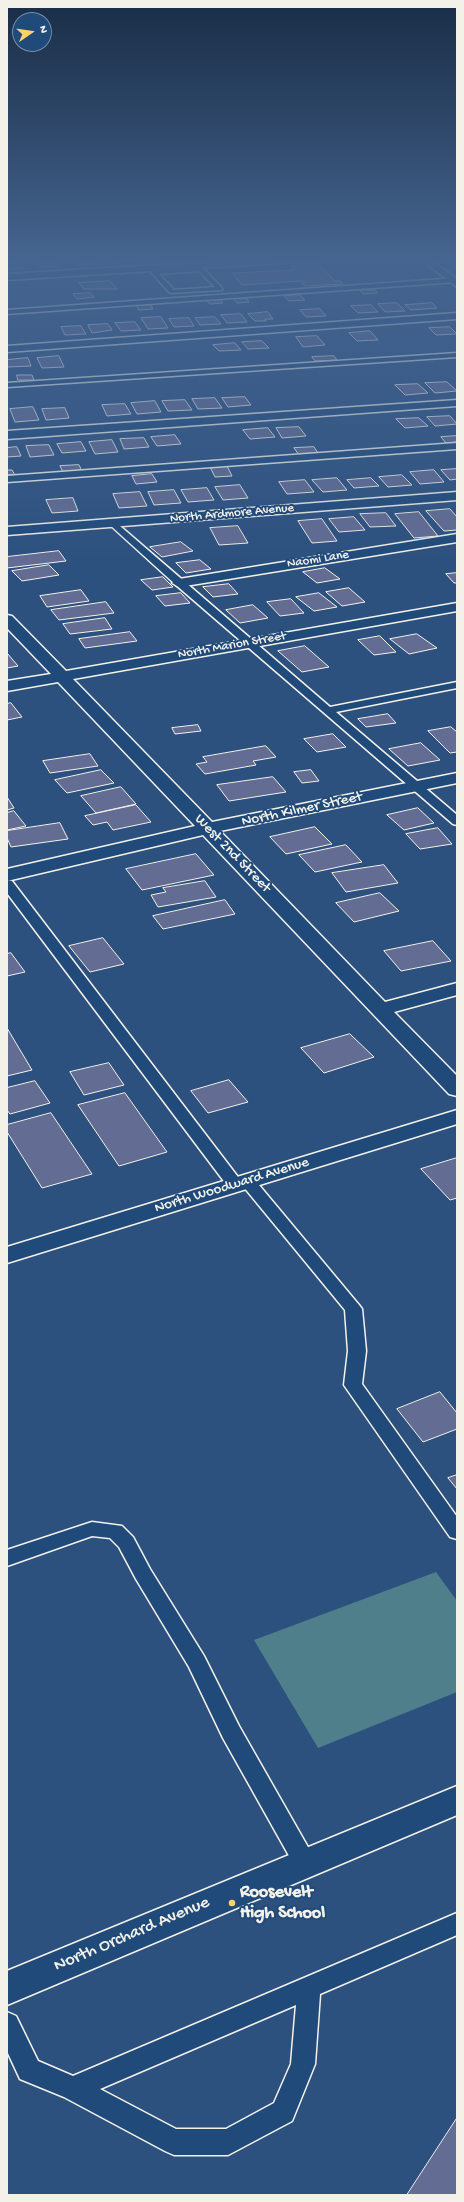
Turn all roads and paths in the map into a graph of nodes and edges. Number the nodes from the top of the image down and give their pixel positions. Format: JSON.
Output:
{"nodes":[{"id":1,"x":371,"y":361,"type":"edge"},
{"id":2,"x":7,"y":385,"type":"edge"},
{"id":3,"x":457,"y":403,"type":"edge"},
{"id":4,"x":7,"y":435,"type":"edge"},
{"id":5,"x":457,"y":446,"type":"edge"},
{"id":6,"x":7,"y":479,"type":"edge"},
{"id":7,"x":457,"y":496,"type":"edge"},
{"id":8,"x":114,"y":523,"type":"junction"},
{"id":9,"x":7,"y":531,"type":"edge"},
{"id":10,"x":457,"y":538,"type":"edge"},
{"id":11,"x":179,"y":583,"type":"junction"},
{"id":12,"x":457,"y":607,"type":"edge"},
{"id":13,"x":7,"y":619,"type":"edge"},
{"id":14,"x":249,"y":642,"type":"junction"},
{"id":15,"x":62,"y":676,"type":"junction"},
{"id":16,"x":7,"y":686,"type":"edge"},
{"id":17,"x":457,"y":686,"type":"edge"},
{"id":18,"x":329,"y":710,"type":"junction"},
{"id":19,"x":457,"y":778,"type":"edge"},
{"id":20,"x":417,"y":786,"type":"junction"},
{"id":21,"x":457,"y":821,"type":"edge"},
{"id":22,"x":209,"y":829,"type":"junction"},
{"id":23,"x":7,"y":875,"type":"edge"},
{"id":24,"x":7,"y":884,"type":"edge"},
{"id":25,"x":457,"y":989,"type":"edge"},
{"id":26,"x":380,"y":1009,"type":"junction"},
{"id":27,"x":457,"y":1089,"type":"edge"},
{"id":28,"x":457,"y":1117,"type":"edge"},
{"id":29,"x":242,"y":1183,"type":"junction"},
{"id":30,"x":7,"y":1255,"type":"edge"},
{"id":31,"x":457,"y":1532,"type":"edge"},
{"id":32,"x":7,"y":1558,"type":"edge"},
{"id":33,"x":457,"y":1800,"type":"edge"},
{"id":34,"x":305,"y":1863,"type":"junction"},
{"id":35,"x":457,"y":1924,"type":"edge"},
{"id":36,"x":309,"y":1987,"type":"junction"},
{"id":37,"x":7,"y":1988,"type":"edge"},
{"id":38,"x":7,"y":2024,"type":"edge"},
{"id":39,"x":73,"y":2088,"type":"junction"}],
"edges":[{"from":1,"to":2,"type":"lane"},
{"from":3,"to":4,"type":"street"},
{"from":5,"to":6,"type":"lane"},
{"from":7,"to":8,"type":"street","name":"North Ardmore Avenue"},
{"from":8,"to":9,"type":"street","name":"North Ardmore Avenue"},
{"from":8,"to":11,"type":"lane"},
{"from":10,"to":11,"type":"street","name":"Naomi Lane"},
{"from":11,"to":14,"type":"lane"},
{"from":12,"to":14,"type":"street","name":"North Marion Street"},
{"from":13,"to":15,"type":"street","name":"West 2nd Street"},
{"from":14,"to":15,"type":"street","name":"North Marion Street"},
{"from":14,"to":18,"type":"lane"},
{"from":15,"to":16,"type":"street","name":"North Marion Street"},
{"from":15,"to":22,"type":"street","name":"West 2nd Street"},
{"from":17,"to":18,"type":"lane"},
{"from":18,"to":20,"type":"lane"},
{"from":19,"to":20,"type":"street","name":"North Kilmer Street"},
{"from":20,"to":21,"type":"lane"},
{"from":20,"to":22,"type":"street","name":"North Kilmer Street"},
{"from":22,"to":23,"type":"street","name":"North Kilmer Street"},
{"from":22,"to":26,"type":"street","name":"West 2nd Street"},
{"from":24,"to":29,"type":"lane"},
{"from":25,"to":26,"type":"street"},
{"from":26,"to":27,"type":"street","name":"West 2nd Street"},
{"from":28,"to":29,"type":"street","name":"North Woodward Avenue"},
{"from":29,"to":30,"type":"street","name":"North Woodward Avenue"},
{"from":29,"to":31,"type":"lane"},
{"from":32,"to":34,"type":"lane"},
{"from":33,"to":34,"type":"street","name":"North Orchard Avenue"},
{"from":34,"to":37,"type":"street","name":"North Orchard Avenue"},
{"from":35,"to":36,"type":"lane"},
{"from":36,"to":39,"type":"lane"},
{"from":36,"to":39,"type":"lane"},
{"from":38,"to":39,"type":"lane"}]}
